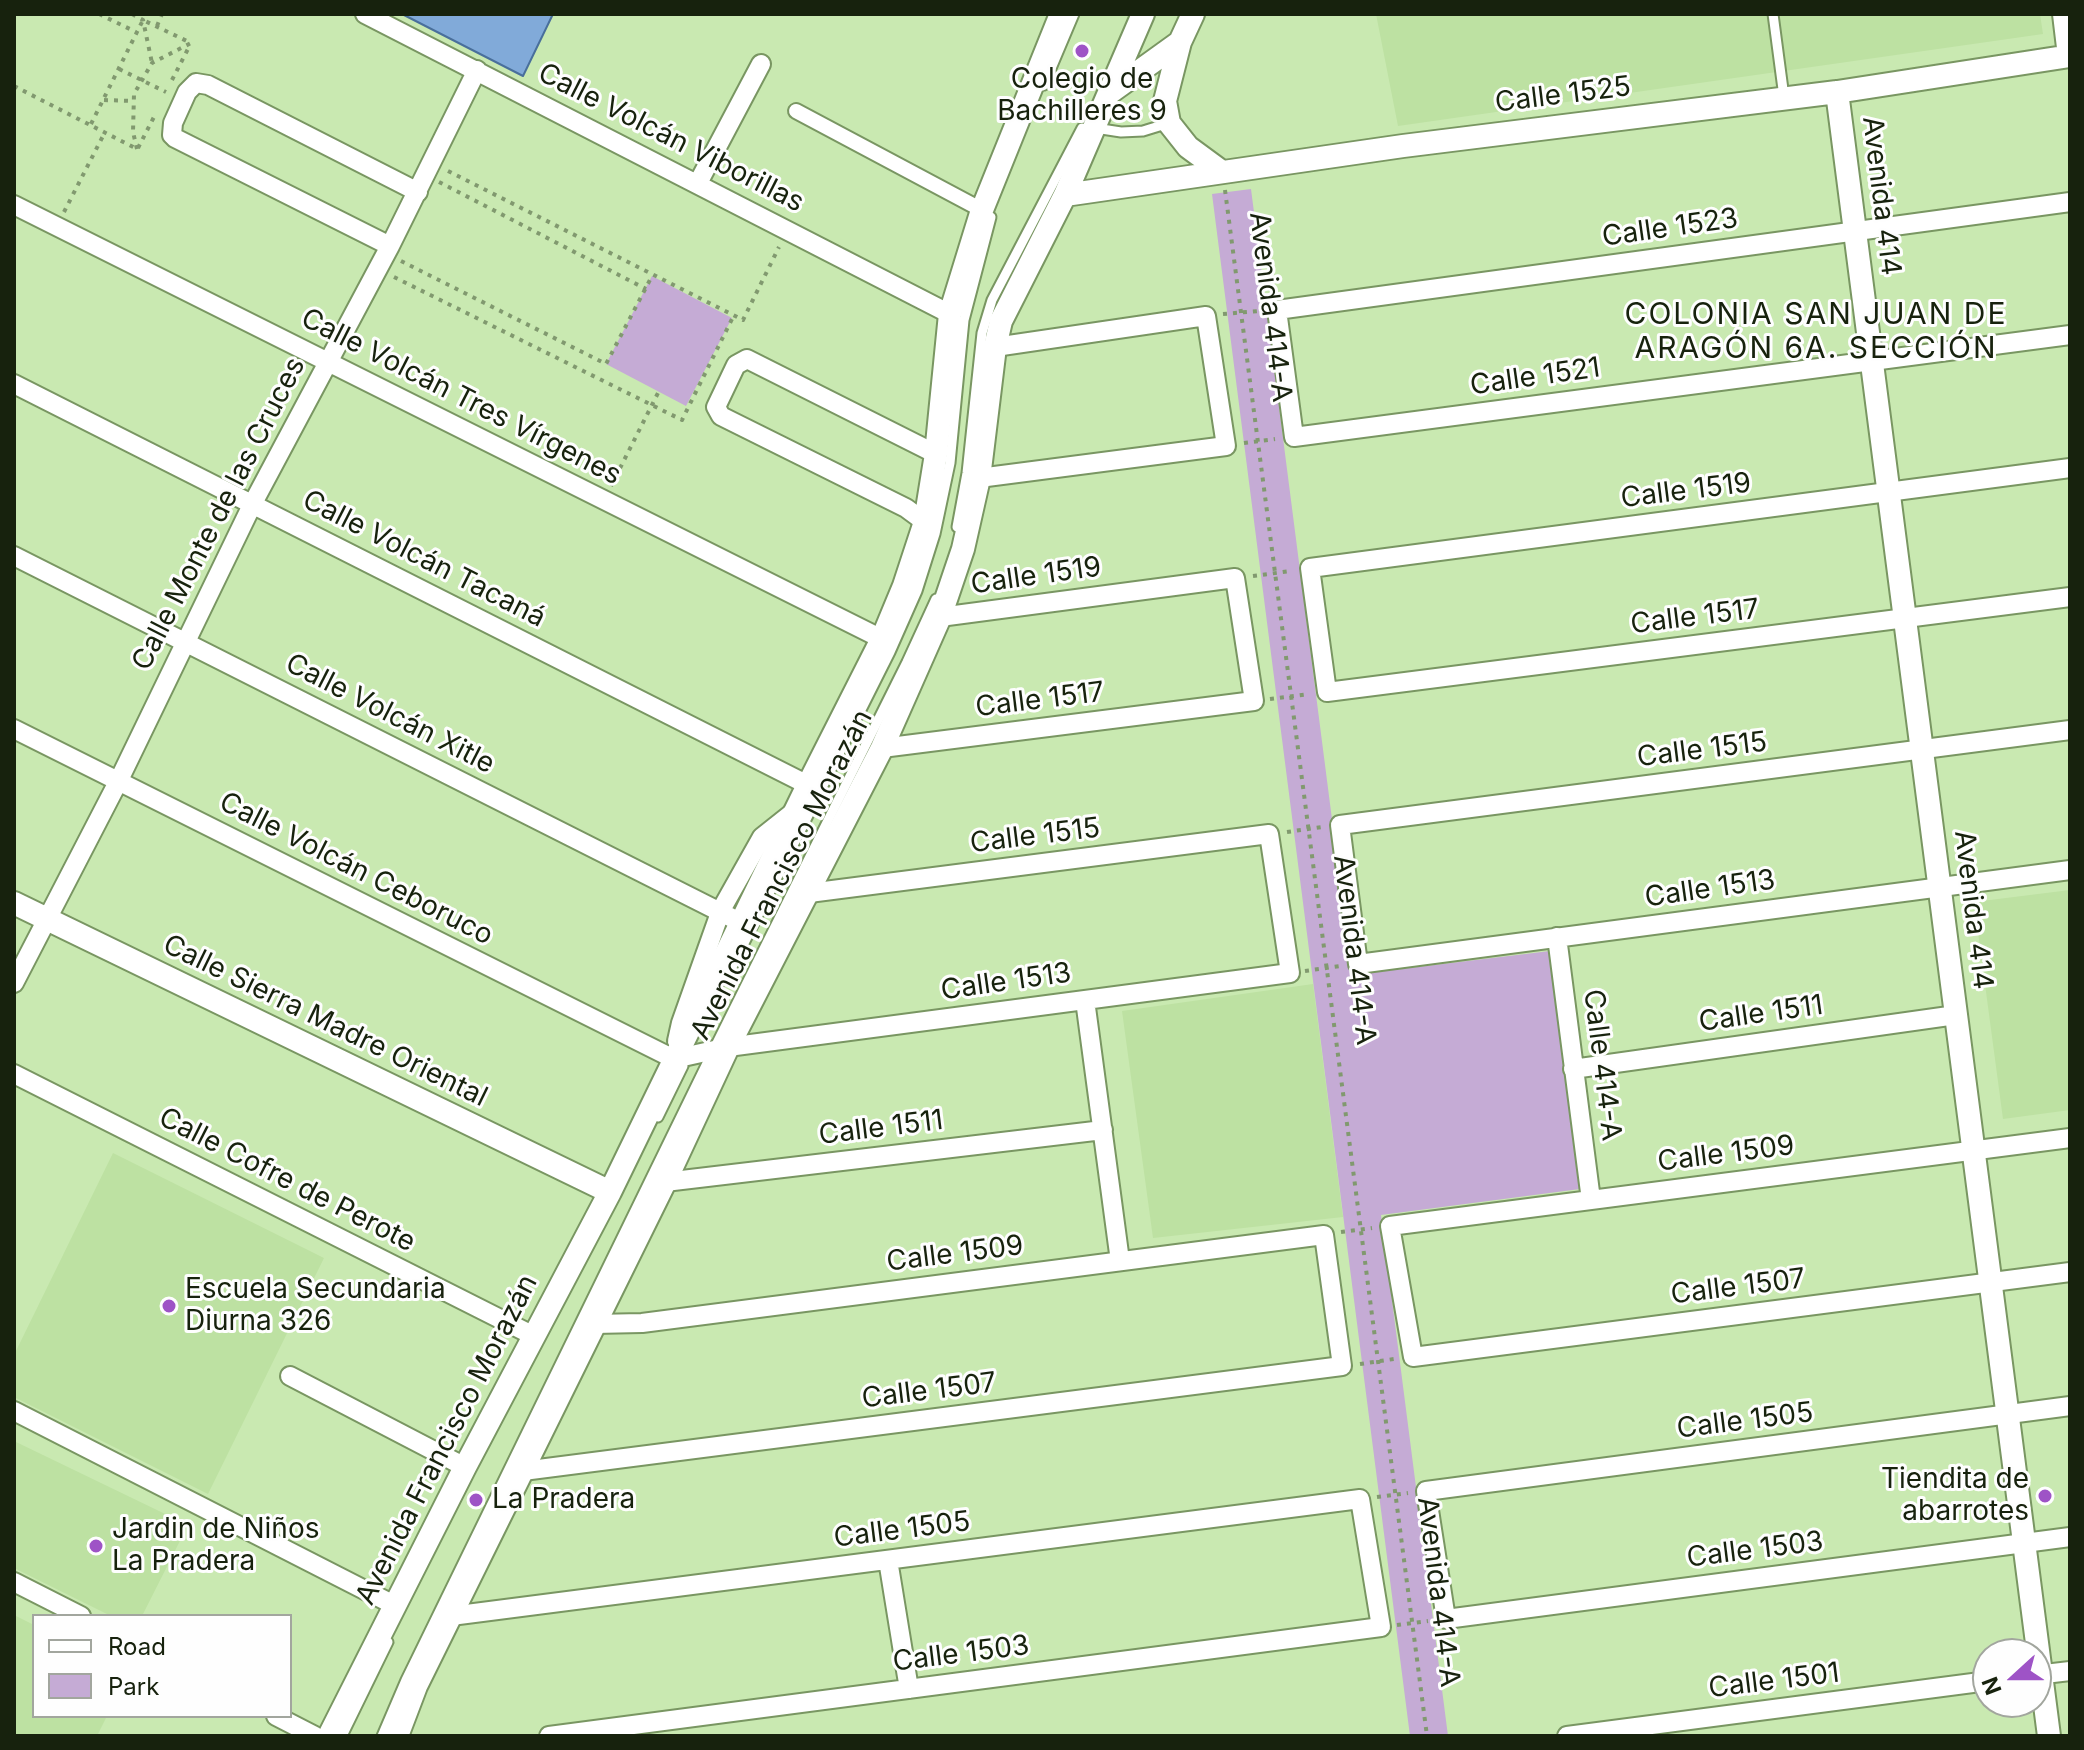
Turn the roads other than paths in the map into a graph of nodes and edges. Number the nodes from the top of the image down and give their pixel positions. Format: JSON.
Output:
{"nodes":[{"id":1,"x":365,"y":14,"type":"edge"},
{"id":2,"x":1061,"y":14,"type":"edge"},
{"id":3,"x":1074,"y":14,"type":"edge"},
{"id":4,"x":1132,"y":14,"type":"edge"},
{"id":5,"x":1143,"y":14,"type":"edge"},
{"id":6,"x":1193,"y":14,"type":"edge"},
{"id":7,"x":1773,"y":14,"type":"edge"},
{"id":8,"x":2068,"y":39,"type":"edge"},
{"id":9,"x":1180,"y":42,"type":"junction"},
{"id":10,"x":761,"y":64,"type":"dead end"},
{"id":11,"x":477,"y":70,"type":"junction"},
{"id":12,"x":1111,"y":92,"type":"junction"},
{"id":13,"x":1837,"y":92,"type":"junction"},
{"id":14,"x":1784,"y":97,"type":"junction"},
{"id":15,"x":796,"y":111,"type":"dead end"},
{"id":16,"x":1169,"y":123,"type":"junction"},
{"id":17,"x":1095,"y":128,"type":"junction"},
{"id":18,"x":1222,"y":172,"type":"junction"},
{"id":19,"x":425,"y":176,"type":"junction"},
{"id":20,"x":698,"y":183,"type":"junction"},
{"id":21,"x":1065,"y":195,"type":"junction"},
{"id":22,"x":2070,"y":202,"type":"edge"},
{"id":23,"x":14,"y":205,"type":"edge"},
{"id":24,"x":982,"y":210,"type":"junction"},
{"id":25,"x":1855,"y":231,"type":"junction"},
{"id":26,"x":385,"y":256,"type":"junction"},
{"id":27,"x":1277,"y":310,"type":"joint"},
{"id":28,"x":950,"y":314,"type":"junction"},
{"id":29,"x":2070,"y":335,"type":"edge"},
{"id":30,"x":995,"y":347,"type":"junction"},
{"id":31,"x":1872,"y":361,"type":"junction"},
{"id":32,"x":327,"y":362,"type":"junction"},
{"id":33,"x":14,"y":384,"type":"edge"},
{"id":34,"x":1294,"y":437,"type":"joint"},
{"id":35,"x":936,"y":454,"type":"junction"},
{"id":36,"x":2070,"y":468,"type":"edge"},
{"id":37,"x":979,"y":478,"type":"junction"},
{"id":38,"x":1889,"y":492,"type":"junction"},
{"id":39,"x":253,"y":503,"type":"junction"},
{"id":40,"x":925,"y":522,"type":"junction"},
{"id":41,"x":14,"y":556,"type":"edge"},
{"id":42,"x":2070,"y":597,"type":"edge"},
{"id":43,"x":940,"y":617,"type":"junction"},
{"id":44,"x":1905,"y":618,"type":"junction"},
{"id":45,"x":882,"y":639,"type":"junction"},
{"id":46,"x":184,"y":642,"type":"junction"},
{"id":47,"x":1327,"y":692,"type":"joint"},
{"id":48,"x":1254,"y":701,"type":"joint"},
{"id":49,"x":14,"y":729,"type":"edge"},
{"id":50,"x":2070,"y":730,"type":"edge"},
{"id":51,"x":882,"y":748,"type":"junction"},
{"id":52,"x":1922,"y":750,"type":"junction"},
{"id":53,"x":118,"y":782,"type":"junction"},
{"id":54,"x":808,"y":785,"type":"junction"},
{"id":55,"x":1340,"y":825,"type":"joint"},
{"id":56,"x":2070,"y":870,"type":"edge"},
{"id":57,"x":1940,"y":887,"type":"junction"},
{"id":58,"x":809,"y":893,"type":"junction"},
{"id":59,"x":14,"y":903,"type":"edge"},
{"id":60,"x":731,"y":916,"type":"junction"},
{"id":61,"x":46,"y":920,"type":"junction"},
{"id":62,"x":1557,"y":937,"type":"junction"},
{"id":63,"x":1358,"y":964,"type":"joint"},
{"id":64,"x":1290,"y":973,"type":"joint"},
{"id":65,"x":14,"y":983,"type":"edge"},
{"id":66,"x":1085,"y":1000,"type":"junction"},
{"id":67,"x":1956,"y":1015,"type":"junction"},
{"id":68,"x":721,"y":1049,"type":"junction"},
{"id":69,"x":680,"y":1058,"type":"junction"},
{"id":70,"x":1573,"y":1069,"type":"junction"},
{"id":71,"x":14,"y":1074,"type":"edge"},
{"id":72,"x":1103,"y":1130,"type":"junction"},
{"id":73,"x":2070,"y":1138,"type":"edge"},
{"id":74,"x":1974,"y":1150,"type":"junction"},
{"id":75,"x":665,"y":1182,"type":"junction"},
{"id":76,"x":610,"y":1192,"type":"junction"},
{"id":77,"x":1591,"y":1200,"type":"junction"},
{"id":78,"x":1120,"y":1261,"type":"junction"},
{"id":79,"x":2070,"y":1272,"type":"edge"},
{"id":80,"x":1991,"y":1282,"type":"junction"},
{"id":81,"x":594,"y":1324,"type":"junction"},
{"id":82,"x":534,"y":1336,"type":"junction"},
{"id":83,"x":1413,"y":1357,"type":"joint"},
{"id":84,"x":1342,"y":1366,"type":"joint"},
{"id":85,"x":290,"y":1376,"type":"dead end"},
{"id":86,"x":2070,"y":1406,"type":"edge"},
{"id":87,"x":14,"y":1411,"type":"edge"},
{"id":88,"x":2008,"y":1414,"type":"junction"},
{"id":89,"x":465,"y":1467,"type":"junction"},
{"id":90,"x":523,"y":1471,"type":"junction"},
{"id":91,"x":1426,"y":1491,"type":"joint"},
{"id":92,"x":2070,"y":1537,"type":"edge"},
{"id":93,"x":2024,"y":1543,"type":"junction"},
{"id":94,"x":888,"y":1560,"type":"junction"},
{"id":95,"x":14,"y":1582,"type":"edge"},
{"id":96,"x":396,"y":1606,"type":"junction"},
{"id":97,"x":77,"y":1614,"type":"edge"},
{"id":98,"x":451,"y":1616,"type":"junction"},
{"id":99,"x":1446,"y":1619,"type":"joint"},
{"id":100,"x":1381,"y":1627,"type":"joint"},
{"id":101,"x":2035,"y":1638,"type":"edge"},
{"id":102,"x":1972,"y":1683,"type":"edge"},
{"id":103,"x":909,"y":1689,"type":"junction"},
{"id":104,"x":280,"y":1718,"type":"edge"},
{"id":105,"x":315,"y":1736,"type":"edge"},
{"id":106,"x":329,"y":1736,"type":"edge"},
{"id":107,"x":342,"y":1736,"type":"edge"},
{"id":108,"x":382,"y":1736,"type":"edge"},
{"id":109,"x":397,"y":1736,"type":"edge"},
{"id":110,"x":549,"y":1736,"type":"edge"},
{"id":111,"x":1567,"y":1736,"type":"edge"}],
"edges":[{"from":1,"to":11,"type":"street","name":"Calle Volcán Viborillas"},
{"from":2,"to":24,"type":"street","name":"Avenida Francisco Morazán"},
{"from":3,"to":69,"type":"lane"},
{"from":4,"to":68,"type":"lane"},
{"from":5,"to":12,"type":"street","name":"Avenida Francisco Morazán"},
{"from":6,"to":9,"type":"street"},
{"from":7,"to":14,"type":"lane"},
{"from":8,"to":13,"type":"street","name":"Calle 1525"},
{"from":9,"to":12,"type":"street"},
{"from":9,"to":16,"type":"street"},
{"from":10,"to":20,"type":"street"},
{"from":11,"to":19,"type":"street","name":"Calle Monte de las Cruces"},
{"from":11,"to":20,"type":"street","name":"Calle Volcán Viborillas"},
{"from":12,"to":17,"type":"street","name":"Avenida Francisco Morazán"},
{"from":13,"to":14,"type":"street","name":"Calle 1525"},
{"from":13,"to":25,"type":"street","name":"Avenida 414"},
{"from":14,"to":18,"type":"street","name":"Calle 1525"},
{"from":15,"to":24,"type":"street"},
{"from":16,"to":17,"type":"lane"},
{"from":16,"to":18,"type":"street"},
{"from":17,"to":21,"type":"street","name":"Avenida Francisco Morazán"},
{"from":18,"to":21,"type":"street","name":"Calle 1525"},
{"from":19,"to":26,"type":"street","name":"Calle Monte de las Cruces"},
{"from":19,"to":26,"type":"street"},
{"from":20,"to":28,"type":"street","name":"Calle Volcán Viborillas"},
{"from":21,"to":30,"type":"street","name":"Avenida Francisco Morazán"},
{"from":22,"to":25,"type":"street","name":"Calle 1523"},
{"from":23,"to":32,"type":"street","name":"Calle Volcán Tres Vírgenes"},
{"from":24,"to":28,"type":"street","name":"Avenida Francisco Morazán"},
{"from":25,"to":27,"type":"street","name":"Calle 1523"},
{"from":25,"to":31,"type":"street","name":"Avenida 414"},
{"from":26,"to":32,"type":"street","name":"Calle Monte de las Cruces"},
{"from":27,"to":34,"type":"street","name":"Avenida 414-A"},
{"from":28,"to":35,"type":"street","name":"Avenida Francisco Morazán"},
{"from":29,"to":31,"type":"street","name":"Calle 1521"},
{"from":30,"to":37,"type":"street","name":"Avenida Francisco Morazán"},
{"from":30,"to":37,"type":"street"},
{"from":31,"to":34,"type":"street","name":"Calle 1521"},
{"from":31,"to":38,"type":"street","name":"Avenida 414"},
{"from":32,"to":39,"type":"street","name":"Calle Monte de las Cruces"},
{"from":32,"to":45,"type":"street","name":"Calle Volcán Tres Vírgenes"},
{"from":33,"to":39,"type":"street","name":"Calle Volcán Tacaná"},
{"from":35,"to":40,"type":"street","name":"Avenida Francisco Morazán"},
{"from":35,"to":40,"type":"street"},
{"from":36,"to":38,"type":"street","name":"Calle 1519"},
{"from":37,"to":43,"type":"street","name":"Avenida Francisco Morazán"},
{"from":38,"to":44,"type":"street","name":"Avenida 414"},
{"from":38,"to":47,"type":"street","name":"Calle 1519"},
{"from":39,"to":46,"type":"street","name":"Calle Monte de las Cruces"},
{"from":39,"to":54,"type":"street","name":"Calle Volcán Tacaná"},
{"from":40,"to":45,"type":"street","name":"Avenida Francisco Morazán"},
{"from":41,"to":46,"type":"street","name":"Calle Volcán Xitle"},
{"from":42,"to":44,"type":"street","name":"Calle 1517"},
{"from":43,"to":48,"type":"street","name":"Calle 1519"},
{"from":43,"to":51,"type":"street","name":"Avenida Francisco Morazán"},
{"from":44,"to":47,"type":"street","name":"Calle 1517"},
{"from":44,"to":52,"type":"street","name":"Avenida 414"},
{"from":45,"to":54,"type":"street","name":"Avenida Francisco Morazán"},
{"from":46,"to":53,"type":"street","name":"Calle Monte de las Cruces"},
{"from":46,"to":60,"type":"street","name":"Calle Volcán Xitle"},
{"from":48,"to":51,"type":"street","name":"Calle 1517"},
{"from":49,"to":53,"type":"street","name":"Calle Volcán Ceboruco"},
{"from":50,"to":52,"type":"street","name":"Calle 1515"},
{"from":51,"to":58,"type":"street","name":"Avenida Francisco Morazán"},
{"from":52,"to":55,"type":"street","name":"Calle 1515"},
{"from":52,"to":57,"type":"street","name":"Avenida 414"},
{"from":53,"to":61,"type":"street","name":"Calle Monte de las Cruces"},
{"from":53,"to":69,"type":"street","name":"Calle Volcán Ceboruco"},
{"from":54,"to":60,"type":"street","name":"Avenida Francisco Morazán"},
{"from":55,"to":63,"type":"street","name":"Avenida 414-A"},
{"from":56,"to":57,"type":"street","name":"Calle 1513"},
{"from":57,"to":62,"type":"street","name":"Calle 1513"},
{"from":57,"to":67,"type":"street","name":"Avenida 414"},
{"from":58,"to":64,"type":"street","name":"Calle 1515"},
{"from":58,"to":68,"type":"street","name":"Avenida Francisco Morazán"},
{"from":59,"to":61,"type":"street","name":"Calle Sierra Madre Oriental"},
{"from":60,"to":69,"type":"street","name":"Avenida Francisco Morazán"},
{"from":61,"to":65,"type":"street","name":"Calle Monte de las Cruces"},
{"from":61,"to":76,"type":"street","name":"Calle Sierra Madre Oriental"},
{"from":62,"to":63,"type":"street","name":"Calle 1513"},
{"from":62,"to":70,"type":"street","name":"Calle 414-A"},
{"from":64,"to":66,"type":"street","name":"Calle 1513"},
{"from":66,"to":68,"type":"street","name":"Calle 1513"},
{"from":66,"to":72,"type":"street"},
{"from":67,"to":70,"type":"street","name":"Calle 1511"},
{"from":67,"to":74,"type":"street","name":"Avenida 414"},
{"from":68,"to":69,"type":"street","name":"Calle 1513"},
{"from":68,"to":75,"type":"street","name":"Avenida Francisco Morazán"},
{"from":68,"to":108,"type":"lane"},
{"from":69,"to":76,"type":"street","name":"Avenida Francisco Morazán"},
{"from":69,"to":107,"type":"lane"},
{"from":70,"to":77,"type":"street","name":"Calle 414-A"},
{"from":71,"to":82,"type":"street","name":"Calle Cofre de Perote"},
{"from":72,"to":75,"type":"street","name":"Calle 1511"},
{"from":72,"to":78,"type":"street"},
{"from":73,"to":74,"type":"street","name":"Calle 1509"},
{"from":74,"to":77,"type":"street","name":"Calle 1509"},
{"from":74,"to":80,"type":"street","name":"Avenida 414"},
{"from":75,"to":81,"type":"street","name":"Avenida Francisco Morazán"},
{"from":76,"to":82,"type":"street","name":"Avenida Francisco Morazán"},
{"from":77,"to":83,"type":"street","name":"Calle 1509"},
{"from":78,"to":81,"type":"street","name":"Calle 1509"},
{"from":78,"to":84,"type":"street","name":"Calle 1509"},
{"from":79,"to":80,"type":"street","name":"Calle 1507"},
{"from":80,"to":83,"type":"street","name":"Calle 1507"},
{"from":80,"to":88,"type":"street","name":"Avenida 414"},
{"from":81,"to":90,"type":"street","name":"Avenida Francisco Morazán"},
{"from":82,"to":89,"type":"street","name":"Avenida Francisco Morazán"},
{"from":84,"to":90,"type":"street","name":"Calle 1507"},
{"from":85,"to":89,"type":"street"},
{"from":86,"to":88,"type":"street","name":"Calle 1505"},
{"from":87,"to":96,"type":"street"},
{"from":88,"to":91,"type":"street","name":"Calle 1505"},
{"from":88,"to":93,"type":"street","name":"Avenida 414"},
{"from":89,"to":96,"type":"street","name":"Avenida Francisco Morazán"},
{"from":90,"to":98,"type":"street","name":"Avenida Francisco Morazán"},
{"from":91,"to":99,"type":"street","name":"Avenida 414-A"},
{"from":92,"to":93,"type":"street","name":"Calle 1503"},
{"from":93,"to":99,"type":"street","name":"Calle 1503"},
{"from":93,"to":101,"type":"street","name":"Avenida 414"},
{"from":94,"to":98,"type":"street","name":"Calle 1505"},
{"from":94,"to":100,"type":"street","name":"Calle 1505"},
{"from":94,"to":103,"type":"street"},
{"from":95,"to":97,"type":"street"},
{"from":96,"to":106,"type":"street","name":"Avenida Francisco Morazán"},
{"from":98,"to":109,"type":"street","name":"Avenida Francisco Morazán"},
{"from":100,"to":103,"type":"street","name":"Calle 1503"},
{"from":102,"to":111,"type":"street","name":"Calle 1501"},
{"from":103,"to":110,"type":"street","name":"Calle 1503"},
{"from":104,"to":105,"type":"street"}]}
